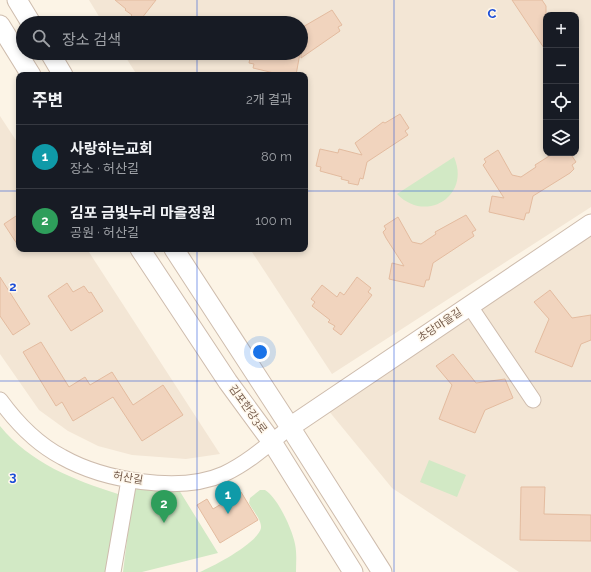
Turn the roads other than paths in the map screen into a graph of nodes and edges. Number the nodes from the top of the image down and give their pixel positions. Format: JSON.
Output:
{"nodes":[{"id":1,"x":17,"y":0,"type":"edge"},
{"id":2,"x":27,"y":16,"type":"edge"},
{"id":3,"x":0,"y":26,"type":"edge"},
{"id":4,"x":16,"y":51,"type":"edge"},
{"id":5,"x":22,"y":60,"type":"edge"},
{"id":6,"x":54,"y":60,"type":"edge"},
{"id":7,"x":29,"y":72,"type":"edge"},
{"id":8,"x":62,"y":72,"type":"edge"},
{"id":9,"x":591,"y":224,"type":"edge"},
{"id":10,"x":142,"y":252,"type":"edge"},
{"id":11,"x":176,"y":252,"type":"edge"},
{"id":12,"x":469,"y":305,"type":"junction"},
{"id":13,"x":0,"y":400,"type":"edge"},
{"id":14,"x":533,"y":400,"type":"dead end"},
{"id":15,"x":290,"y":427,"type":"junction"},
{"id":16,"x":272,"y":442,"type":"junction"},
{"id":17,"x":129,"y":480,"type":"junction"},
{"id":18,"x":113,"y":572,"type":"edge"},
{"id":19,"x":353,"y":572,"type":"edge"},
{"id":20,"x":382,"y":572,"type":"edge"}],
"edges":[{"from":1,"to":2,"type":"street"},
{"from":3,"to":4,"type":"street"},
{"from":5,"to":7,"type":"street"},
{"from":6,"to":8,"type":"street"},
{"from":9,"to":12,"type":"street","name":"초당마을길"},
{"from":10,"to":16,"type":"street","name":"김포한강3로"},
{"from":11,"to":15,"type":"street"},
{"from":12,"to":14,"type":"street"},
{"from":12,"to":15,"type":"street","name":"초당마을길"},
{"from":13,"to":17,"type":"street","name":"허산길"},
{"from":15,"to":16,"type":"street","name":"허산길"},
{"from":15,"to":20,"type":"street"},
{"from":16,"to":17,"type":"street","name":"허산길"},
{"from":16,"to":19,"type":"street","name":"김포한강3로"},
{"from":17,"to":18,"type":"street"}]}
